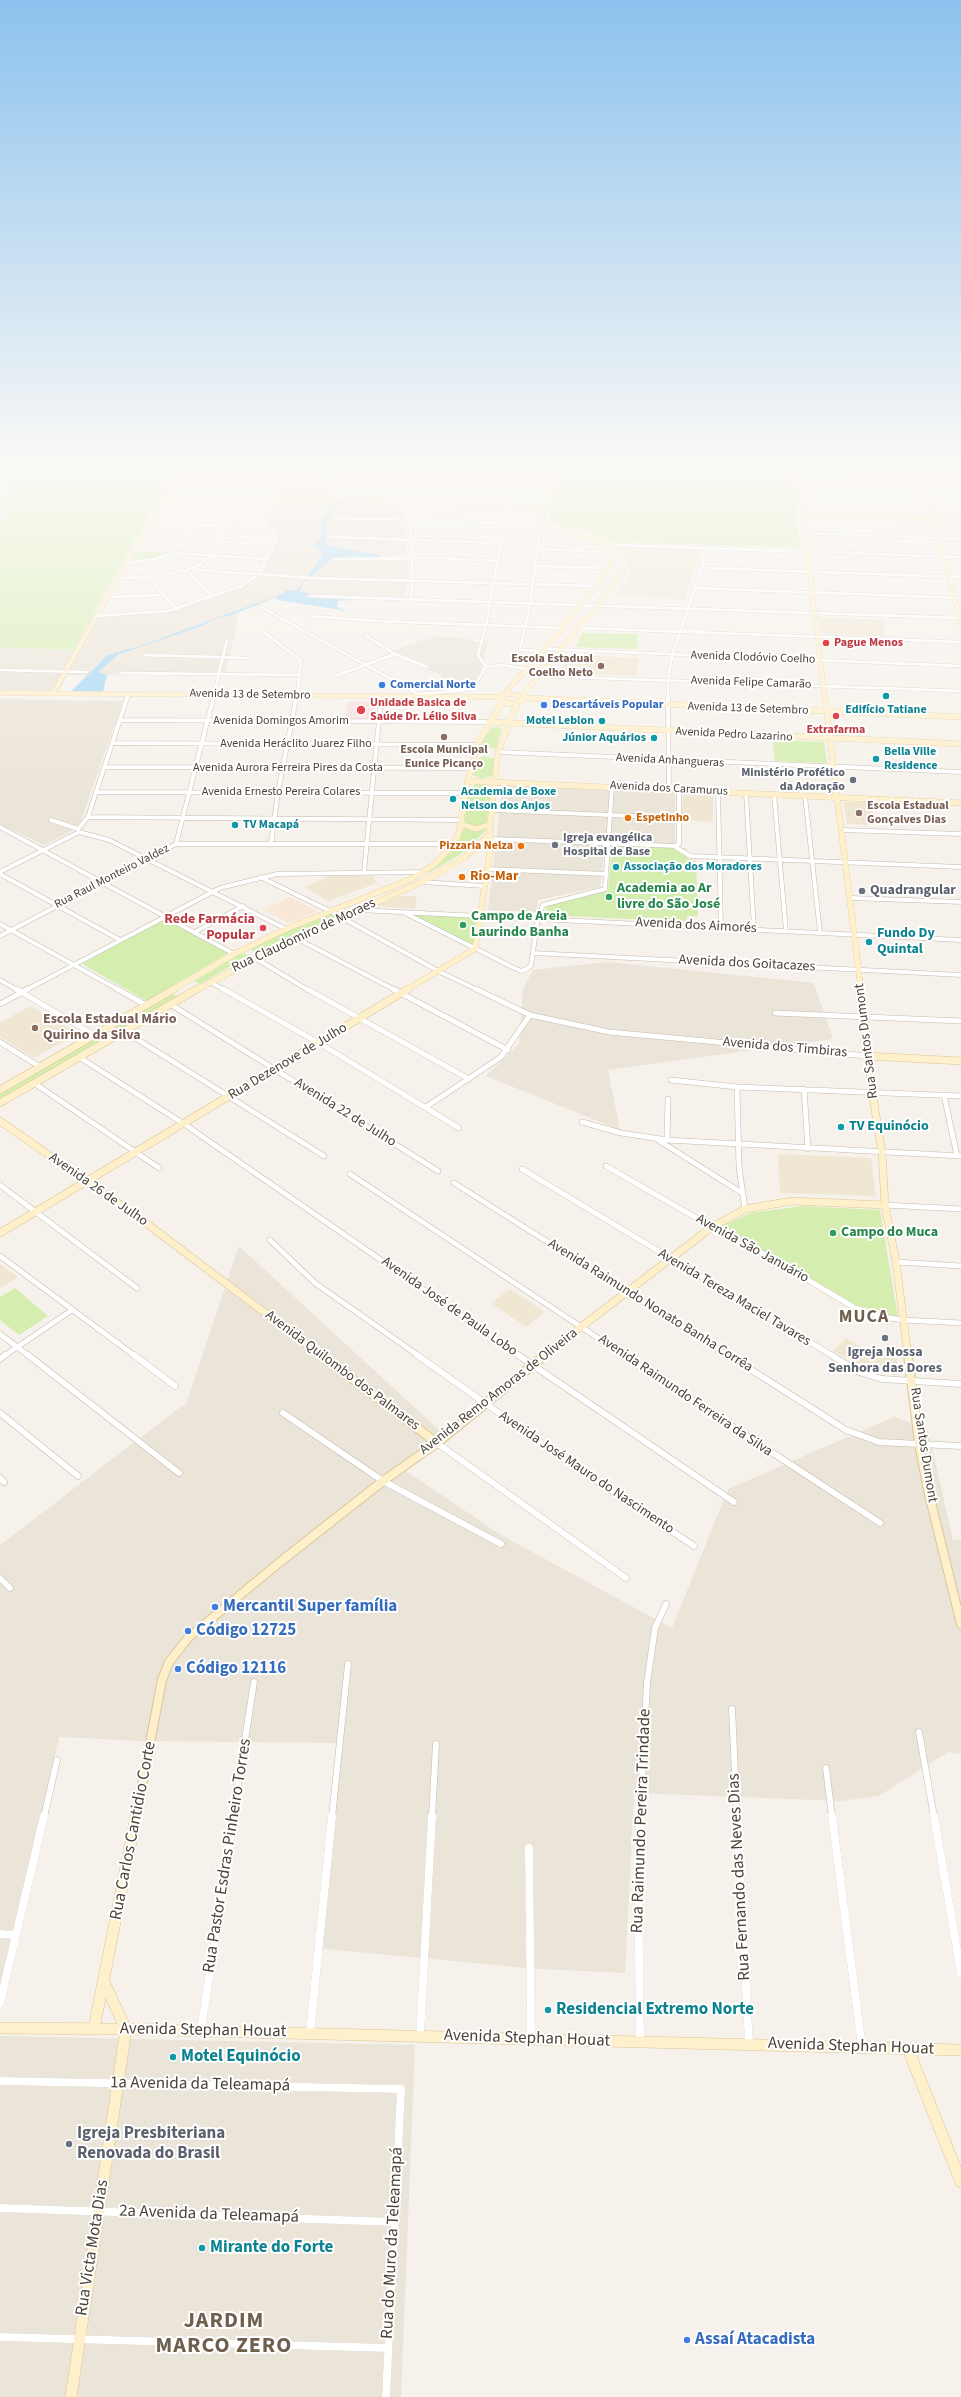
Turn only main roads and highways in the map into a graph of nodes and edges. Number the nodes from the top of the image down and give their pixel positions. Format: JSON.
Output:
{"nodes":[{"id":1,"x":118,"y":579,"type":"edge"},
{"id":2,"x":602,"y":579,"type":"edge"},
{"id":3,"x":616,"y":579,"type":"edge"},
{"id":4,"x":810,"y":579,"type":"edge"},
{"id":5,"x":950,"y":579,"type":"edge"},
{"id":6,"x":961,"y":621,"type":"edge"},
{"id":7,"x":0,"y":693,"type":"edge"},
{"id":8,"x":53,"y":693,"type":"junction"},
{"id":9,"x":129,"y":696,"type":"junction"},
{"id":10,"x":296,"y":697,"type":"junction"},
{"id":11,"x":522,"y":697,"type":"junction"},
{"id":12,"x":0,"y":698,"type":"edge"},
{"id":13,"x":501,"y":699,"type":"junction"},
{"id":14,"x":517,"y":704,"type":"junction"},
{"id":15,"x":827,"y":712,"type":"junction"},
{"id":16,"x":961,"y":717,"type":"edge"},
{"id":17,"x":489,"y":722,"type":"junction"},
{"id":18,"x":507,"y":724,"type":"junction"},
{"id":19,"x":831,"y":739,"type":"junction"},
{"id":20,"x":961,"y":744,"type":"edge"},
{"id":21,"x":468,"y":780,"type":"junction"},
{"id":22,"x":496,"y":782,"type":"junction"},
{"id":23,"x":837,"y":797,"type":"junction"},
{"id":24,"x":961,"y":803,"type":"edge"},
{"id":25,"x":461,"y":822,"type":"junction"},
{"id":26,"x":491,"y":824,"type":"junction"},
{"id":27,"x":490,"y":837,"type":"junction"},
{"id":28,"x":188,"y":980,"type":"junction"},
{"id":29,"x":201,"y":987,"type":"junction"},
{"id":30,"x":173,"y":989,"type":"junction"},
{"id":31,"x":185,"y":995,"type":"junction"},
{"id":32,"x":868,"y":1056,"type":"junction"},
{"id":33,"x":961,"y":1061,"type":"edge"},
{"id":34,"x":0,"y":1090,"type":"edge"},
{"id":35,"x":0,"y":1103,"type":"edge"},
{"id":36,"x":0,"y":1121,"type":"edge"},
{"id":37,"x":87,"y":1181,"type":"junction"},
{"id":38,"x":885,"y":1205,"type":"junction"},
{"id":39,"x":0,"y":1233,"type":"edge"},
{"id":40,"x":196,"y":1261,"type":"joint"},
{"id":41,"x":437,"y":1443,"type":"junction"},
{"id":42,"x":959,"y":1612,"type":"edge"},
{"id":43,"x":961,"y":1624,"type":"edge"},
{"id":44,"x":162,"y":1680,"type":"joint"},
{"id":45,"x":103,"y":1980,"type":"junction"},
{"id":46,"x":0,"y":2028,"type":"edge"},
{"id":47,"x":94,"y":2028,"type":"junction"},
{"id":48,"x":126,"y":2029,"type":"junction"},
{"id":49,"x":908,"y":2049,"type":"junction"},
{"id":50,"x":961,"y":2050,"type":"edge"},
{"id":51,"x":959,"y":2171,"type":"edge"},
{"id":52,"x":961,"y":2182,"type":"edge"},
{"id":53,"x":71,"y":2397,"type":"edge"}],
"edges":[{"from":1,"to":8,"type":"main road"},
{"from":2,"to":13,"type":"main road","name":"Rua Claudomiro de Moraes"},
{"from":3,"to":11,"type":"main road"},
{"from":4,"to":15,"type":"main road","name":"Rua Santos Dumont"},
{"from":5,"to":6,"type":"main road"},
{"from":7,"to":8,"type":"main road","name":"Avenida 13 de Setembro"},
{"from":8,"to":9,"type":"main road","name":"Avenida 13 de Setembro"},
{"from":9,"to":10,"type":"main road","name":"Avenida 13 de Setembro"},
{"from":9,"to":12,"type":"main road","name":"Avenida 13 de Setembro"},
{"from":10,"to":13,"type":"main road","name":"Avenida 13 de Setembro"},
{"from":10,"to":13,"type":"main road","name":"Avenida 13 de Setembro"},
{"from":11,"to":13,"type":"main road","name":"Avenida 13 de Setembro"},
{"from":11,"to":14,"type":"main road"},
{"from":11,"to":15,"type":"main road","name":"Avenida 13 de Setembro"},
{"from":13,"to":14,"type":"main road"},
{"from":13,"to":17,"type":"main road","name":"Rua Claudomiro de Moraes"},
{"from":14,"to":18,"type":"main road"},
{"from":15,"to":16,"type":"main road","name":"Avenida 13 de Setembro"},
{"from":15,"to":19,"type":"main road","name":"Rua Santos Dumont"},
{"from":17,"to":18,"type":"main road","name":"Avenida Pedro Lazarino"},
{"from":17,"to":21,"type":"main road","name":"Rua Claudomiro de Moraes"},
{"from":18,"to":19,"type":"main road","name":"Avenida Pedro Lazarino"},
{"from":18,"to":22,"type":"main road"},
{"from":19,"to":20,"type":"main road","name":"Avenida Pedro Lazarino"},
{"from":19,"to":23,"type":"main road","name":"Rua Santos Dumont"},
{"from":21,"to":22,"type":"main road","name":"Avenida dos Caramurus"},
{"from":21,"to":25,"type":"main road","name":"Rua Claudomiro de Moraes"},
{"from":22,"to":23,"type":"main road","name":"Avenida dos Caramurus"},
{"from":22,"to":26,"type":"main road"},
{"from":23,"to":24,"type":"main road","name":"Avenida dos Caramurus"},
{"from":23,"to":32,"type":"main road","name":"Rua Santos Dumont"},
{"from":25,"to":26,"type":"main road"},
{"from":25,"to":28,"type":"main road","name":"Rua Claudomiro de Moraes"},
{"from":26,"to":27,"type":"main road"},
{"from":27,"to":29,"type":"main road","name":"Rua Claudomiro de Moraes"},
{"from":27,"to":37,"type":"main road","name":"Rua Dezenove de Julho"},
{"from":28,"to":29,"type":"main road"},
{"from":28,"to":30,"type":"main road","name":"Rua Claudomiro de Moraes"},
{"from":29,"to":31,"type":"main road","name":"Rua Claudomiro de Moraes"},
{"from":30,"to":31,"type":"main road"},
{"from":30,"to":34,"type":"main road","name":"Rua Claudomiro de Moraes"},
{"from":31,"to":35,"type":"main road","name":"Rua Claudomiro de Moraes"},
{"from":32,"to":33,"type":"main road","name":"Avenida dos Timbiras"},
{"from":32,"to":38,"type":"main road","name":"Rua Santos Dumont"},
{"from":36,"to":37,"type":"main road","name":"Avenida 26 de Julho"},
{"from":37,"to":39,"type":"main road","name":"Rua Dezenove de Julho"},
{"from":37,"to":40,"type":"main road","name":"Avenida 26 de Julho"},
{"from":38,"to":41,"type":"main road","name":"Avenida Remo Amoras de Oliveira"},
{"from":38,"to":42,"type":"main road","name":"Rua Santos Dumont"},
{"from":40,"to":41,"type":"main road","name":"Avenida Quilombo dos Palmares"},
{"from":41,"to":44,"type":"main road","name":"Avenida Remo Amoras de Oliveira"},
{"from":42,"to":43,"type":"main road","name":"Rua Santos Dumont"},
{"from":44,"to":45,"type":"main road","name":"Rua Carlos Cantidio Corte"},
{"from":45,"to":47,"type":"main road","name":"Rua Carlos Cantidio Corte"},
{"from":45,"to":48,"type":"main road"},
{"from":46,"to":47,"type":"main road","name":"Avenida Stephan Houat"},
{"from":47,"to":48,"type":"main road","name":"Avenida Stephan Houat"},
{"from":48,"to":49,"type":"main road","name":"Avenida Stephan Houat"},
{"from":48,"to":53,"type":"main road","name":"Rua Victa Mota Dias"},
{"from":49,"to":50,"type":"main road","name":"Avenida Stephan Houat"},
{"from":49,"to":51,"type":"main road"},
{"from":51,"to":52,"type":"main road"}]}
